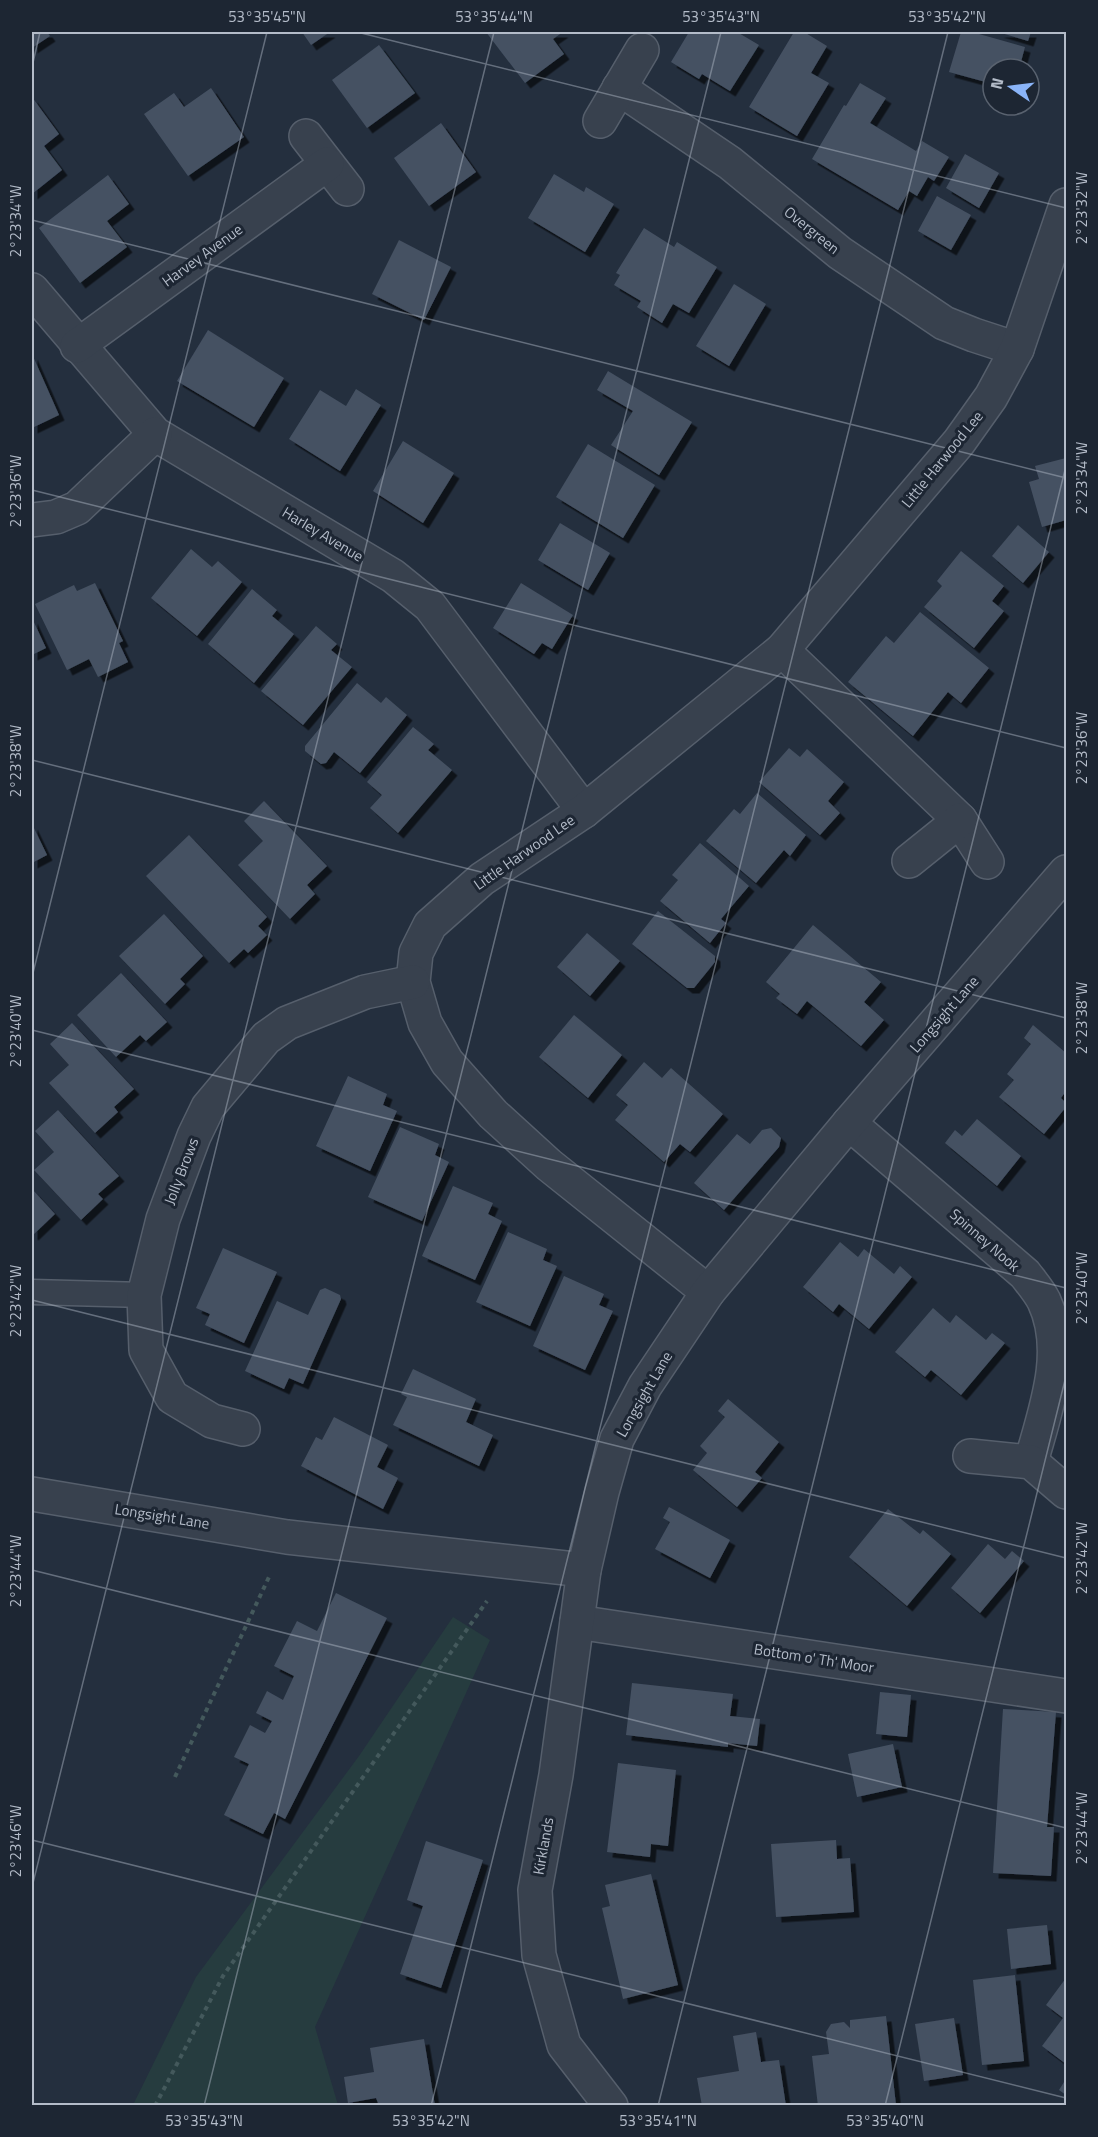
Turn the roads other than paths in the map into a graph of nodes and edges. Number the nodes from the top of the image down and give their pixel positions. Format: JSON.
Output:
{"nodes":[{"id":1,"x":642,"y":50,"type":"dead end"},
{"id":2,"x":619,"y":88,"type":"junction"},
{"id":3,"x":600,"y":121,"type":"dead end"},
{"id":4,"x":306,"y":136,"type":"dead end"},
{"id":5,"x":1066,"y":205,"type":"edge"},
{"id":6,"x":32,"y":290,"type":"edge"},
{"id":7,"x":77,"y":346,"type":"junction"},
{"id":8,"x":1017,"y":349,"type":"junction"},
{"id":9,"x":155,"y":434,"type":"junction"},
{"id":10,"x":32,"y":520,"type":"edge"},
{"id":11,"x":782,"y":650,"type":"junction"},
{"id":12,"x":584,"y":811,"type":"junction"},
{"id":13,"x":960,"y":820,"type":"junction"},
{"id":14,"x":909,"y":861,"type":"dead end"},
{"id":15,"x":987,"y":862,"type":"dead end"},
{"id":16,"x":1066,"y":872,"type":"edge"},
{"id":17,"x":413,"y":982,"type":"junction"},
{"id":18,"x":849,"y":1123,"type":"junction"},
{"id":19,"x":32,"y":1292,"type":"edge"},
{"id":20,"x":708,"y":1292,"type":"junction"},
{"id":21,"x":144,"y":1295,"type":"junction"},
{"id":22,"x":243,"y":1429,"type":"dead end"},
{"id":23,"x":970,"y":1456,"type":"dead end"},
{"id":24,"x":1031,"y":1462,"type":"junction"},
{"id":25,"x":1066,"y":1492,"type":"edge"},
{"id":26,"x":32,"y":1494,"type":"edge"},
{"id":27,"x":584,"y":1570,"type":"junction"},
{"id":28,"x":578,"y":1622,"type":"junction"},
{"id":29,"x":1057,"y":1689,"type":"edge"},
{"id":30,"x":611,"y":2106,"type":"edge"}],
"edges":[{"from":1,"to":2,"type":"street"},
{"from":2,"to":3,"type":"street"},
{"from":2,"to":8,"type":"street","name":"Overgreen"},
{"from":4,"to":7,"type":"street","name":"Harvey Avenue"},
{"from":5,"to":8,"type":"street","name":"Little Harwood Lee"},
{"from":6,"to":7,"type":"street","name":"Harley Avenue"},
{"from":7,"to":9,"type":"street","name":"Harley Avenue"},
{"from":8,"to":11,"type":"street","name":"Little Harwood Lee"},
{"from":9,"to":10,"type":"street"},
{"from":9,"to":12,"type":"street","name":"Harley Avenue"},
{"from":11,"to":12,"type":"street","name":"Little Harwood Lee"},
{"from":11,"to":13,"type":"street"},
{"from":12,"to":17,"type":"street","name":"Little Harwood Lee"},
{"from":13,"to":14,"type":"street"},
{"from":13,"to":15,"type":"street"},
{"from":16,"to":18,"type":"street","name":"Longsight Lane"},
{"from":17,"to":20,"type":"street","name":"Little Harwood Lee"},
{"from":17,"to":21,"type":"street","name":"Jolly Brows"},
{"from":18,"to":20,"type":"street","name":"Longsight Lane"},
{"from":18,"to":24,"type":"street","name":"Spinney Nook"},
{"from":19,"to":21,"type":"lane"},
{"from":20,"to":27,"type":"street","name":"Longsight Lane"},
{"from":21,"to":22,"type":"street","name":"Jolly Brows"},
{"from":23,"to":24,"type":"street"},
{"from":24,"to":25,"type":"street"},
{"from":26,"to":27,"type":"street","name":"Longsight Lane"},
{"from":27,"to":28,"type":"street","name":"Kirklands"},
{"from":28,"to":29,"type":"street","name":"Bottom o' Th' Moor"},
{"from":28,"to":30,"type":"street","name":"Kirklands"}]}
